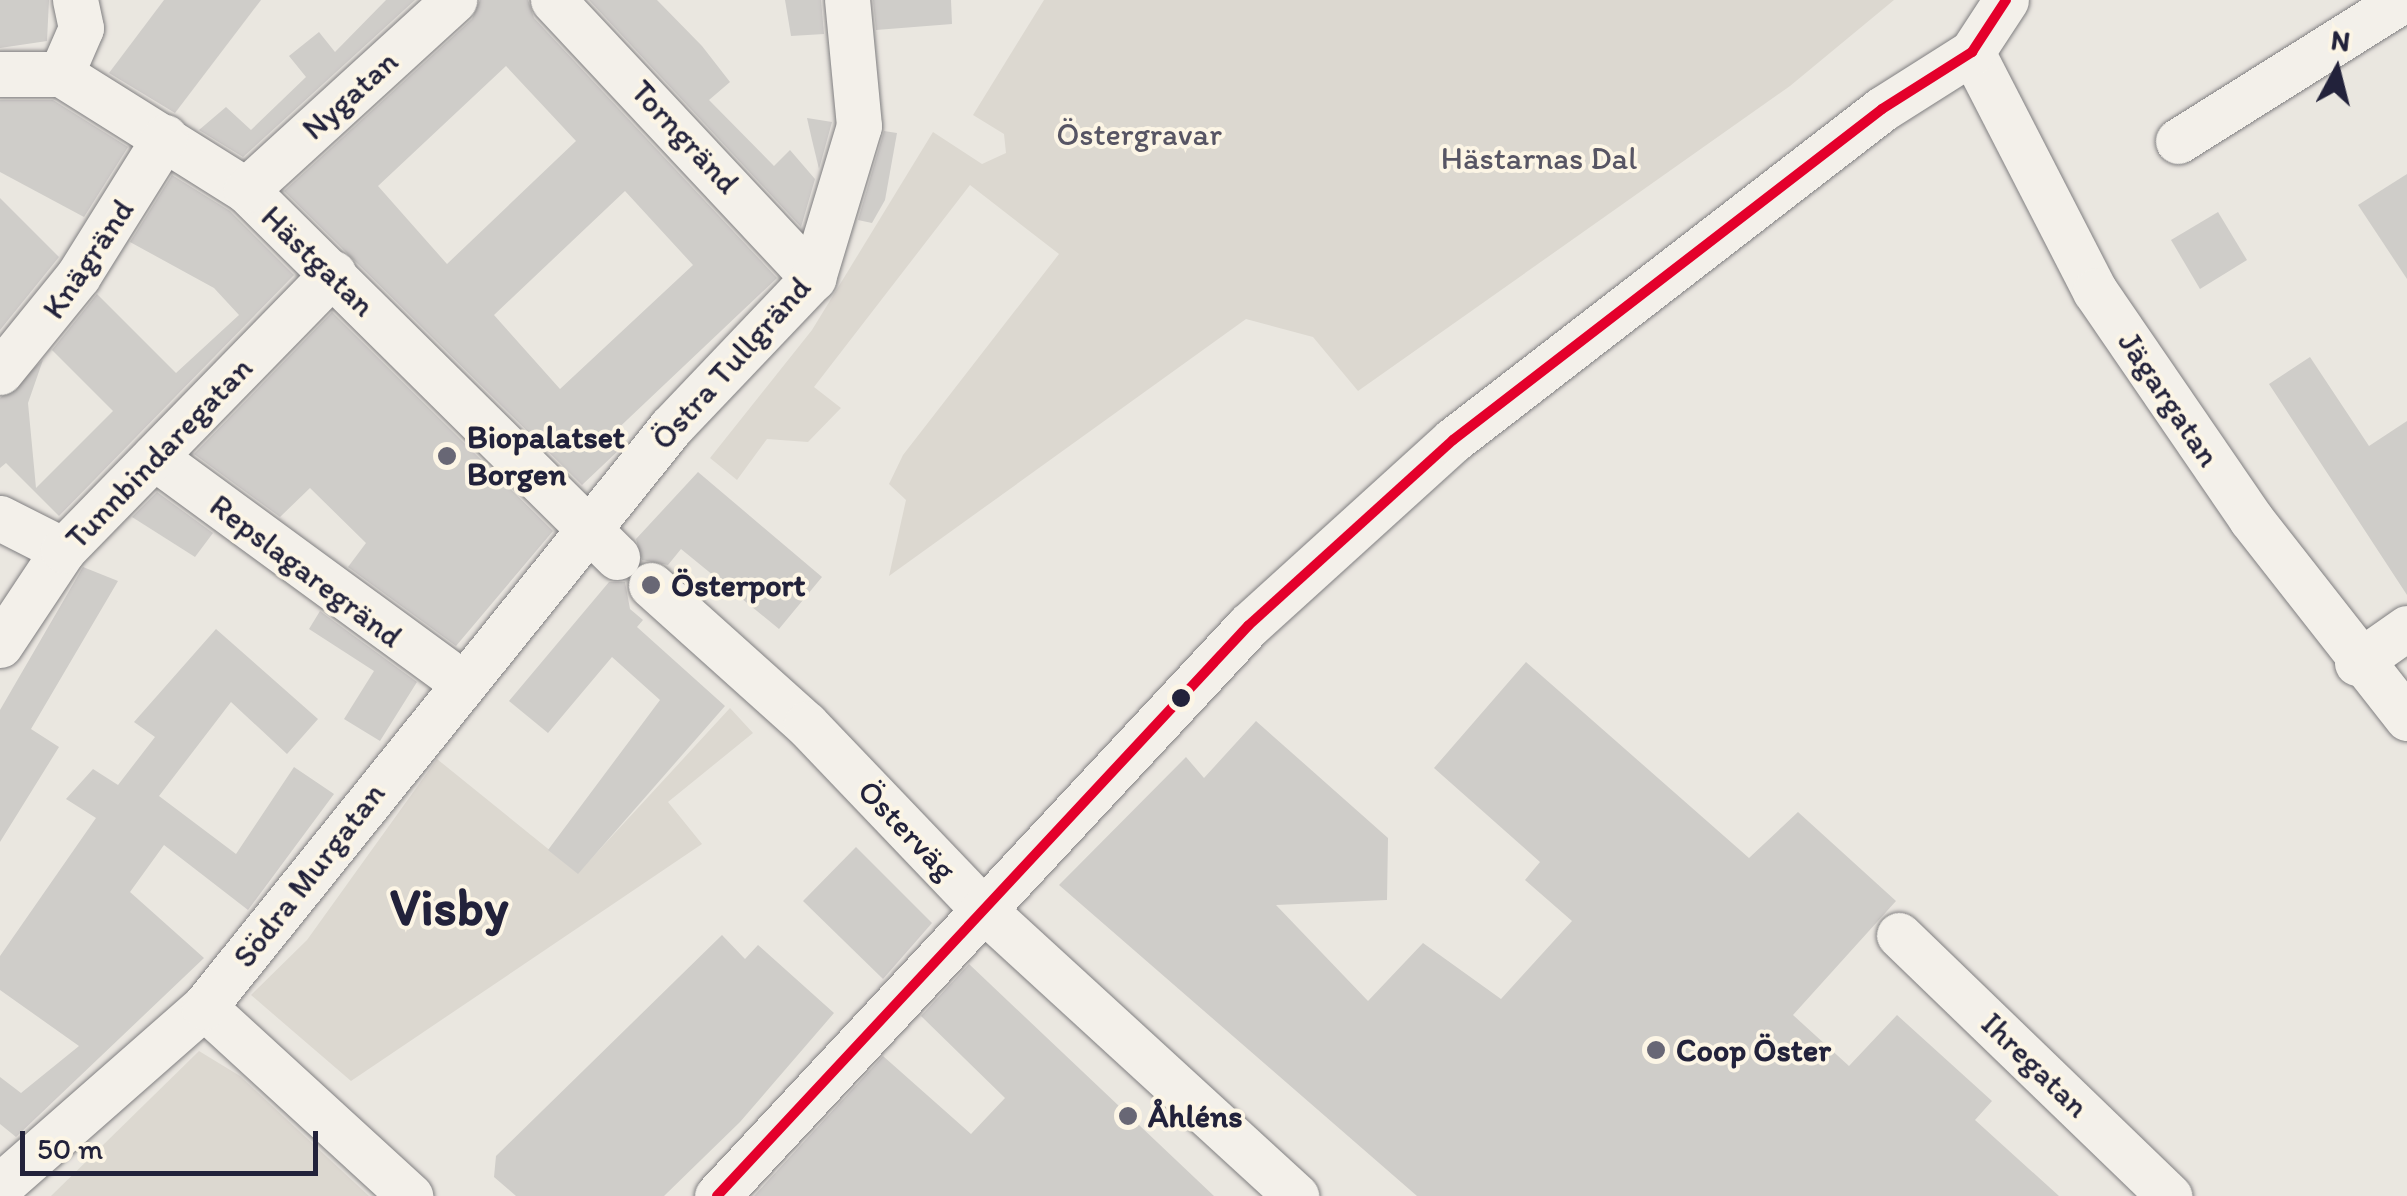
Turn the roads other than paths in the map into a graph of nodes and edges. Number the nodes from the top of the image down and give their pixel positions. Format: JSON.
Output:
{"nodes":[{"id":1,"x":76,"y":0,"type":"edge"},
{"id":2,"x":454,"y":0,"type":"edge"},
{"id":3,"x":553,"y":0,"type":"edge"},
{"id":4,"x":846,"y":0,"type":"edge"},
{"id":5,"x":2006,"y":0,"type":"edge"},
{"id":6,"x":2403,"y":0,"type":"edge"},
{"id":7,"x":1972,"y":52,"type":"junction"},
{"id":8,"x":0,"y":74,"type":"edge"},
{"id":9,"x":61,"y":74,"type":"junction"},
{"id":10,"x":165,"y":137,"type":"junction"},
{"id":11,"x":2178,"y":140,"type":"dead end"},
{"id":12,"x":246,"y":190,"type":"junction"},
{"id":13,"x":333,"y":273,"type":"junction"},
{"id":14,"x":813,"y":278,"type":"junction"},
{"id":15,"x":0,"y":372,"type":"edge"},
{"id":16,"x":154,"y":457,"type":"junction"},
{"id":17,"x":0,"y":518,"type":"edge"},
{"id":18,"x":63,"y":550,"type":"junction"},
{"id":19,"x":618,"y":558,"type":"junction"},
{"id":20,"x":2407,"y":628,"type":"edge"},
{"id":21,"x":0,"y":645,"type":"edge"},
{"id":22,"x":2357,"y":663,"type":"junction"},
{"id":23,"x":460,"y":681,"type":"junction"},
{"id":24,"x":2407,"y":718,"type":"edge"},
{"id":25,"x":983,"y":909,"type":"junction"},
{"id":26,"x":1899,"y":935,"type":"dead end"},
{"id":27,"x":204,"y":1008,"type":"junction"},
{"id":28,"x":7,"y":1169,"type":"edge"},
{"id":29,"x":410,"y":1196,"type":"edge"},
{"id":30,"x":717,"y":1196,"type":"edge"},
{"id":31,"x":1296,"y":1196,"type":"edge"},
{"id":32,"x":2169,"y":1196,"type":"edge"}],
"edges":[{"from":1,"to":9,"type":"street"},
{"from":2,"to":12,"type":"street","name":"Nygatan"},
{"from":3,"to":14,"type":"street","name":"Torngränd"},
{"from":4,"to":14,"type":"street","name":"Östra Tullgränd"},
{"from":5,"to":7,"type":"street"},
{"from":6,"to":11,"type":"street"},
{"from":7,"to":22,"type":"street","name":"Jägargatan"},
{"from":7,"to":25,"type":"street"},
{"from":8,"to":9,"type":"street"},
{"from":9,"to":10,"type":"street","name":"Hästgatan"},
{"from":10,"to":12,"type":"street","name":"Hästgatan"},
{"from":10,"to":15,"type":"street","name":"Knägränd"},
{"from":12,"to":13,"type":"street","name":"Hästgatan"},
{"from":13,"to":16,"type":"street","name":"Tunnbindaregatan"},
{"from":13,"to":19,"type":"street","name":"Hästgatan"},
{"from":14,"to":19,"type":"street","name":"Östra Tullgränd"},
{"from":16,"to":18,"type":"street","name":"Tunnbindaregatan"},
{"from":16,"to":23,"type":"street","name":"Repslagaregränd"},
{"from":17,"to":18,"type":"street"},
{"from":18,"to":21,"type":"street","name":"Tunnbindaregatan"},
{"from":19,"to":23,"type":"street","name":"Södra Murgatan"},
{"from":19,"to":25,"type":"street","name":"Österväg"},
{"from":20,"to":22,"type":"street"},
{"from":22,"to":24,"type":"street","name":"Jägargatan"},
{"from":23,"to":27,"type":"street","name":"Södra Murgatan"},
{"from":25,"to":30,"type":"street"},
{"from":25,"to":31,"type":"street","name":"Österväg"},
{"from":26,"to":32,"type":"street","name":"Ihregatan"},
{"from":27,"to":28,"type":"street","name":"Södra Murgatan"},
{"from":27,"to":29,"type":"street"}]}
